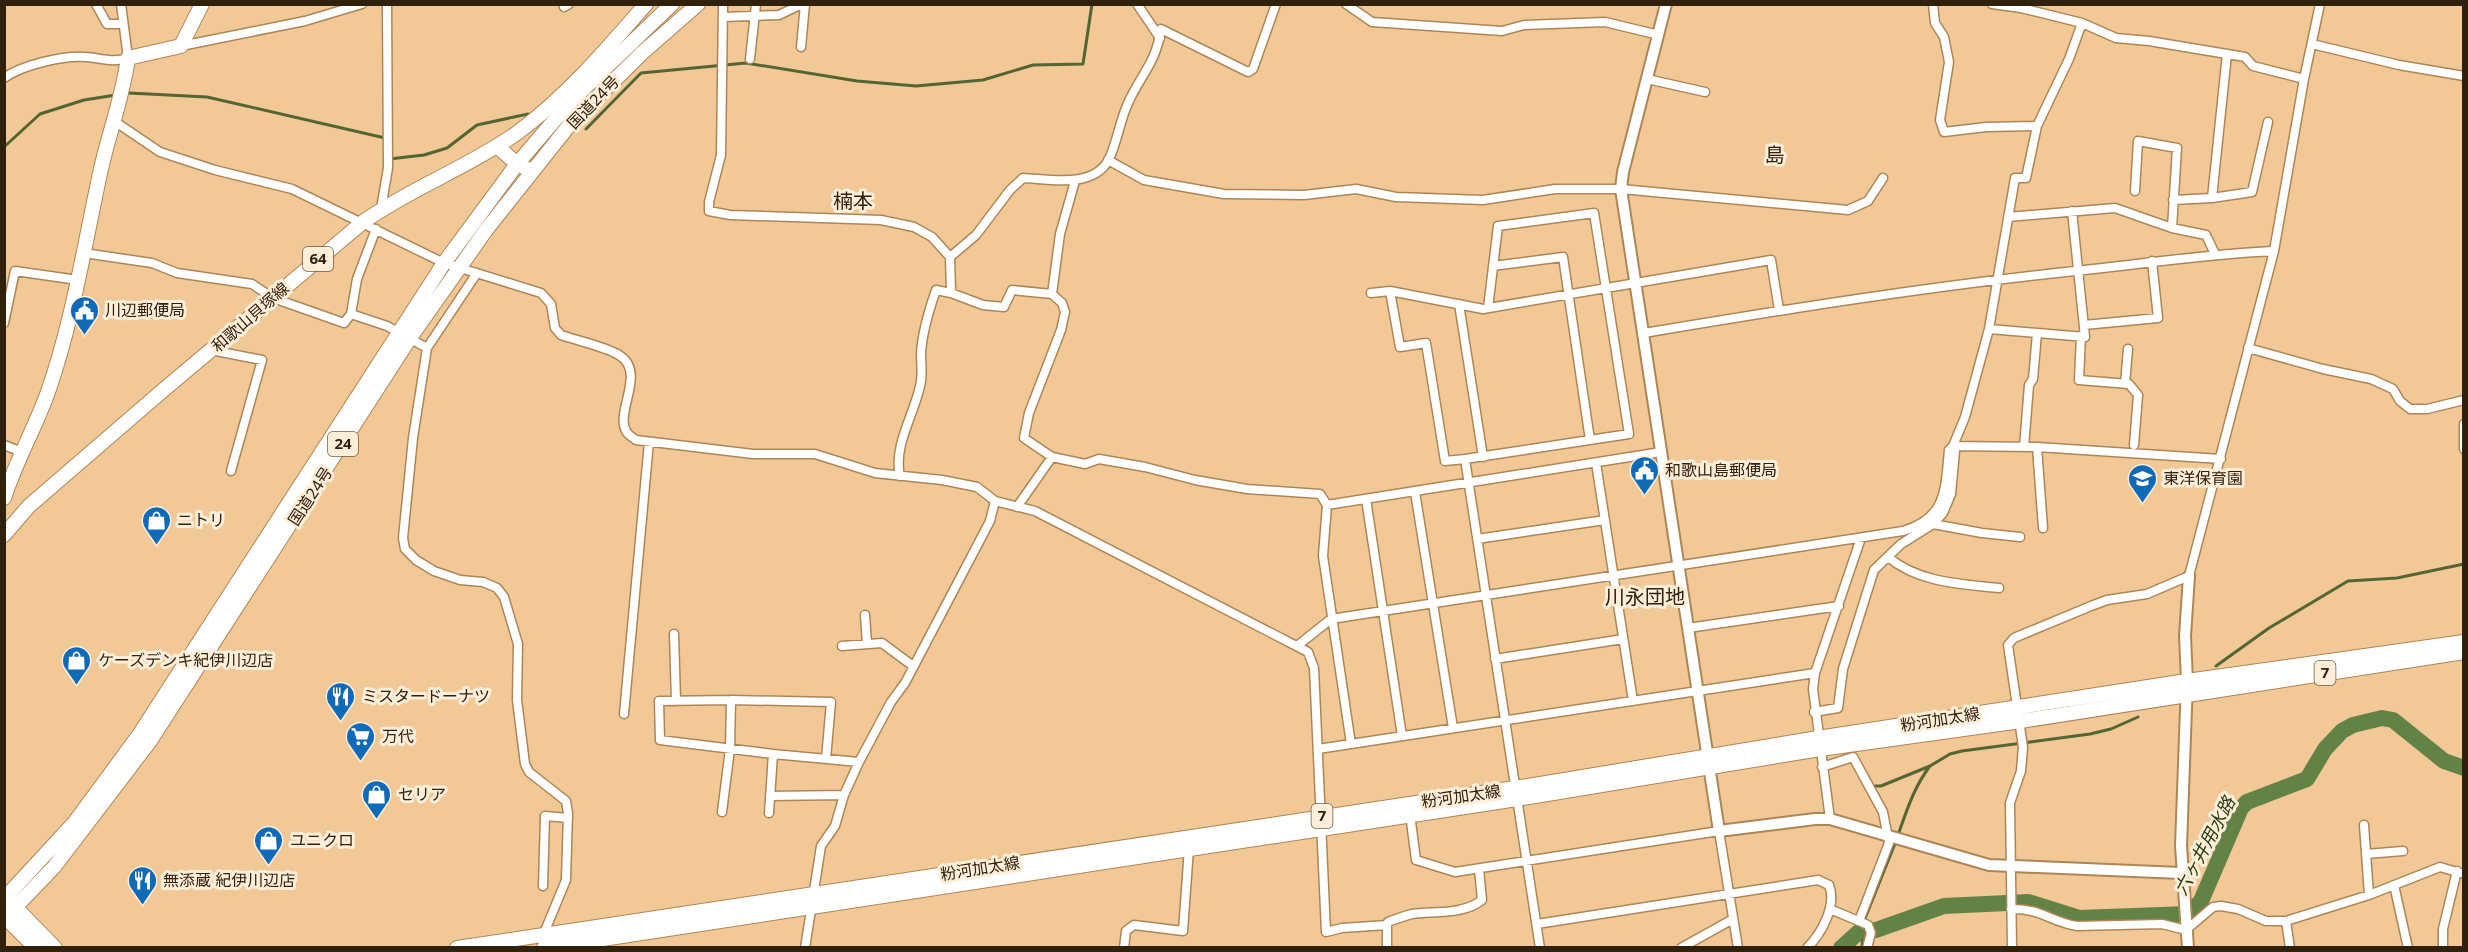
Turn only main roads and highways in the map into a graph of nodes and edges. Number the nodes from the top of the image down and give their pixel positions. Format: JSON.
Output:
{"nodes":[{"id":1,"x":202,"y":4,"type":"edge"},
{"id":2,"x":646,"y":4,"type":"edge"},
{"id":3,"x":672,"y":4,"type":"edge"},
{"id":4,"x":698,"y":4,"type":"edge"},
{"id":5,"x":497,"y":146,"type":"junction"},
{"id":6,"x":517,"y":164,"type":"junction"},
{"id":7,"x":532,"y":171,"type":"junction"},
{"id":8,"x":405,"y":336,"type":"junction"},
{"id":9,"x":4,"y":498,"type":"edge"},
{"id":10,"x":4,"y":535,"type":"edge"},
{"id":11,"x":2463,"y":642,"type":"edge"},
{"id":12,"x":2463,"y":652,"type":"edge"},
{"id":13,"x":2186,"y":688,"type":"junction"},
{"id":14,"x":1516,"y":793,"type":"junction"},
{"id":15,"x":1320,"y":822,"type":"junction"},
{"id":16,"x":812,"y":900,"type":"junction"},
{"id":17,"x":7,"y":910,"type":"edge"},
{"id":18,"x":542,"y":943,"type":"edge"},
{"id":19,"x":36,"y":948,"type":"edge"},
{"id":20,"x":55,"y":948,"type":"edge"},
{"id":21,"x":457,"y":948,"type":"edge"}],
"edges":[{"from":1,"to":9,"type":"main road"},
{"from":2,"to":5,"type":"main road","name":"和歌山貝塚線","number":"64"},
{"from":3,"to":6,"type":"main road","name":"国道24号","number":"24"},
{"from":4,"to":7,"type":"main road","name":"国道24号","number":"24"},
{"from":5,"to":6,"type":"main road"},
{"from":5,"to":10,"type":"main road","name":"和歌山貝塚線","number":"64"},
{"from":6,"to":7,"type":"main road"},
{"from":6,"to":8,"type":"main road","name":"国道24号","number":"24"},
{"from":7,"to":8,"type":"main road","name":"国道24号","number":"24"},
{"from":8,"to":17,"type":"main road","name":"国道24号","number":"24"},
{"from":11,"to":13,"type":"main road","name":"粉河加太線","number":"7"},
{"from":12,"to":13,"type":"main road","name":"粉河加太線","number":"7"},
{"from":13,"to":14,"type":"main road","name":"粉河加太線","number":"7"},
{"from":14,"to":15,"type":"main road","name":"粉河加太線","number":"7"},
{"from":14,"to":15,"type":"main road","name":"粉河加太線","number":"7"},
{"from":15,"to":16,"type":"main road","name":"粉河加太線","number":"7"},
{"from":15,"to":16,"type":"main road","name":"粉河加太線","number":"7"},
{"from":16,"to":18,"type":"main road","name":"粉河加太線","number":"7"},
{"from":17,"to":19,"type":"main road"},
{"from":17,"to":20,"type":"main road"},
{"from":18,"to":21,"type":"main road","name":"粉河加太線","number":"7"}]}
